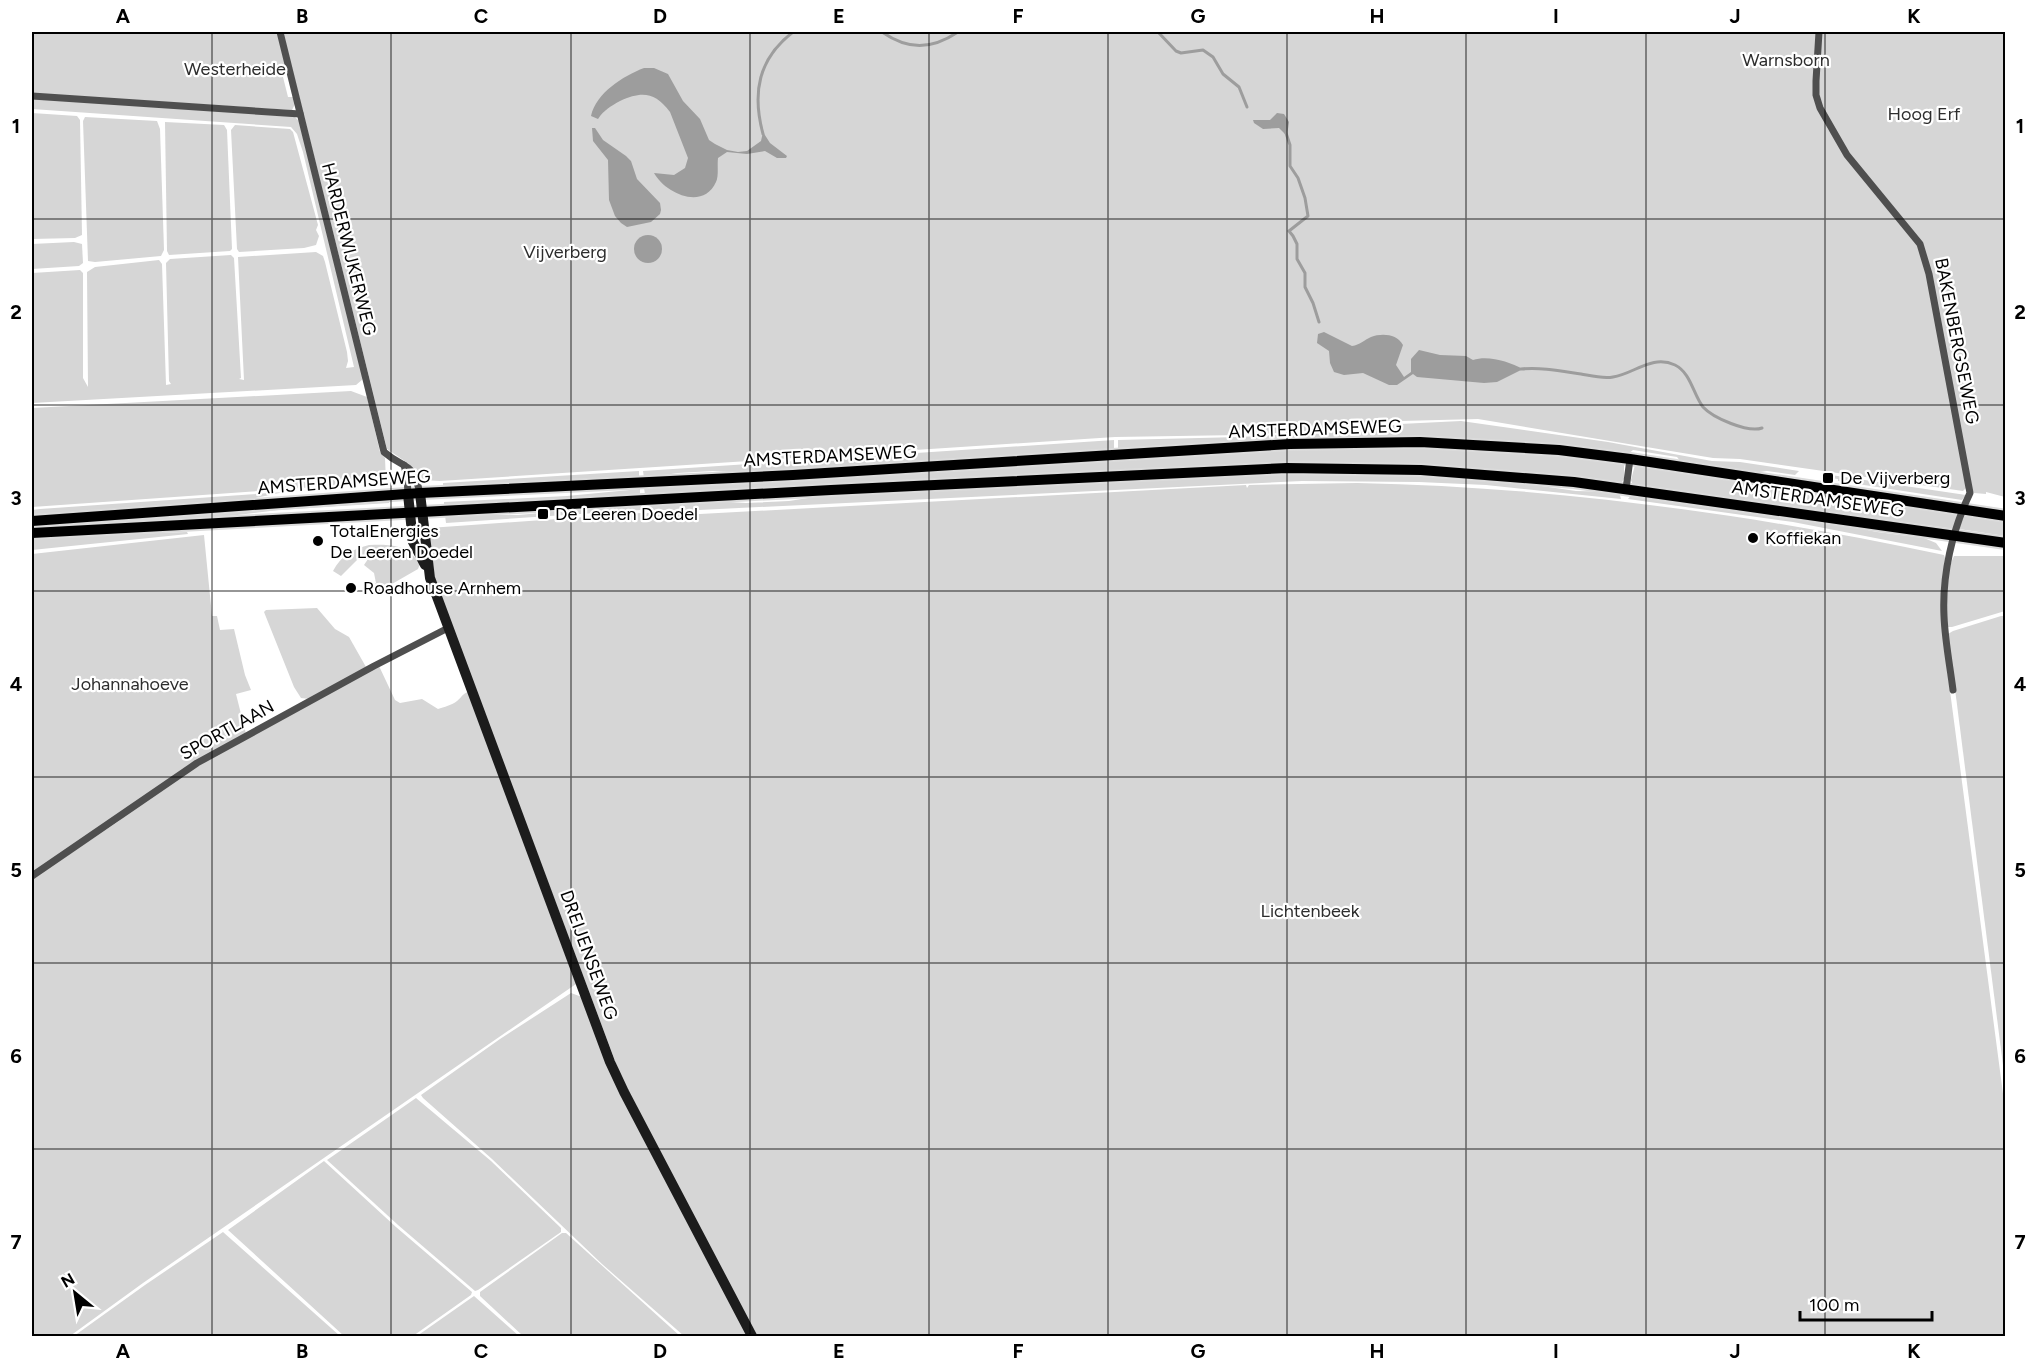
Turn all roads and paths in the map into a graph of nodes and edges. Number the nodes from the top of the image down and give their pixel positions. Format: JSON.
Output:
{"nodes":[{"id":1,"x":280,"y":32,"type":"edge"},
{"id":2,"x":1819,"y":32,"type":"edge"},
{"id":3,"x":32,"y":96,"type":"edge"},
{"id":4,"x":300,"y":114,"type":"junction"},
{"id":5,"x":1630,"y":459,"type":"junction"},
{"id":6,"x":403,"y":462,"type":"junction"},
{"id":7,"x":1626,"y":489,"type":"junction"},
{"id":8,"x":414,"y":493,"type":"junction"},
{"id":9,"x":1963,"y":509,"type":"junction"},
{"id":10,"x":422,"y":511,"type":"junction"},
{"id":11,"x":410,"y":512,"type":"junction"},
{"id":12,"x":2006,"y":516,"type":"edge"},
{"id":13,"x":32,"y":521,"type":"edge"},
{"id":14,"x":32,"y":533,"type":"edge"},
{"id":15,"x":1955,"y":536,"type":"junction"},
{"id":16,"x":2006,"y":543,"type":"edge"},
{"id":17,"x":428,"y":571,"type":"junction"},
{"id":18,"x":448,"y":628,"type":"junction"},
{"id":19,"x":1953,"y":690,"type":"dead end"},
{"id":20,"x":32,"y":876,"type":"edge"},
{"id":21,"x":752,"y":1336,"type":"edge"}],
"edges":[{"from":1,"to":4,"type":"street","name":"HARDERWIJKERWEG"},
{"from":2,"to":9,"type":"street","name":"BAKENBERGSEWEG"},
{"from":3,"to":4,"type":"street"},
{"from":4,"to":6,"type":"street","name":"HARDERWIJKERWEG"},
{"from":5,"to":7,"type":"street"},
{"from":5,"to":8,"type":"main road","name":"AMSTERDAMSEWEG"},
{"from":5,"to":9,"type":"main road","name":"AMSTERDAMSEWEG"},
{"from":6,"to":8,"type":"street"},
{"from":6,"to":8,"type":"street","name":"HARDERWIJKERWEG"},
{"from":7,"to":10,"type":"main road","name":"AMSTERDAMSEWEG"},
{"from":7,"to":15,"type":"main road","name":"AMSTERDAMSEWEG"},
{"from":8,"to":10,"type":"main road","name":"DREIJENSEWEG"},
{"from":8,"to":11,"type":"main road","name":"DREIJENSEWEG"},
{"from":8,"to":13,"type":"main road","name":"AMSTERDAMSEWEG"},
{"from":9,"to":12,"type":"main road","name":"AMSTERDAMSEWEG"},
{"from":9,"to":15,"type":"street","name":"BAKENBERGSEWEG"},
{"from":10,"to":11,"type":"main road","name":"AMSTERDAMSEWEG"},
{"from":10,"to":17,"type":"main road","name":"DREIJENSEWEG"},
{"from":11,"to":14,"type":"main road","name":"AMSTERDAMSEWEG"},
{"from":11,"to":17,"type":"main road","name":"DREIJENSEWEG"},
{"from":15,"to":16,"type":"main road","name":"AMSTERDAMSEWEG"},
{"from":15,"to":19,"type":"street","name":"BAKENBERGSEWEG"},
{"from":17,"to":18,"type":"main road","name":"DREIJENSEWEG"},
{"from":18,"to":20,"type":"street","name":"SPORTLAAN"},
{"from":18,"to":21,"type":"main road","name":"DREIJENSEWEG"}]}
